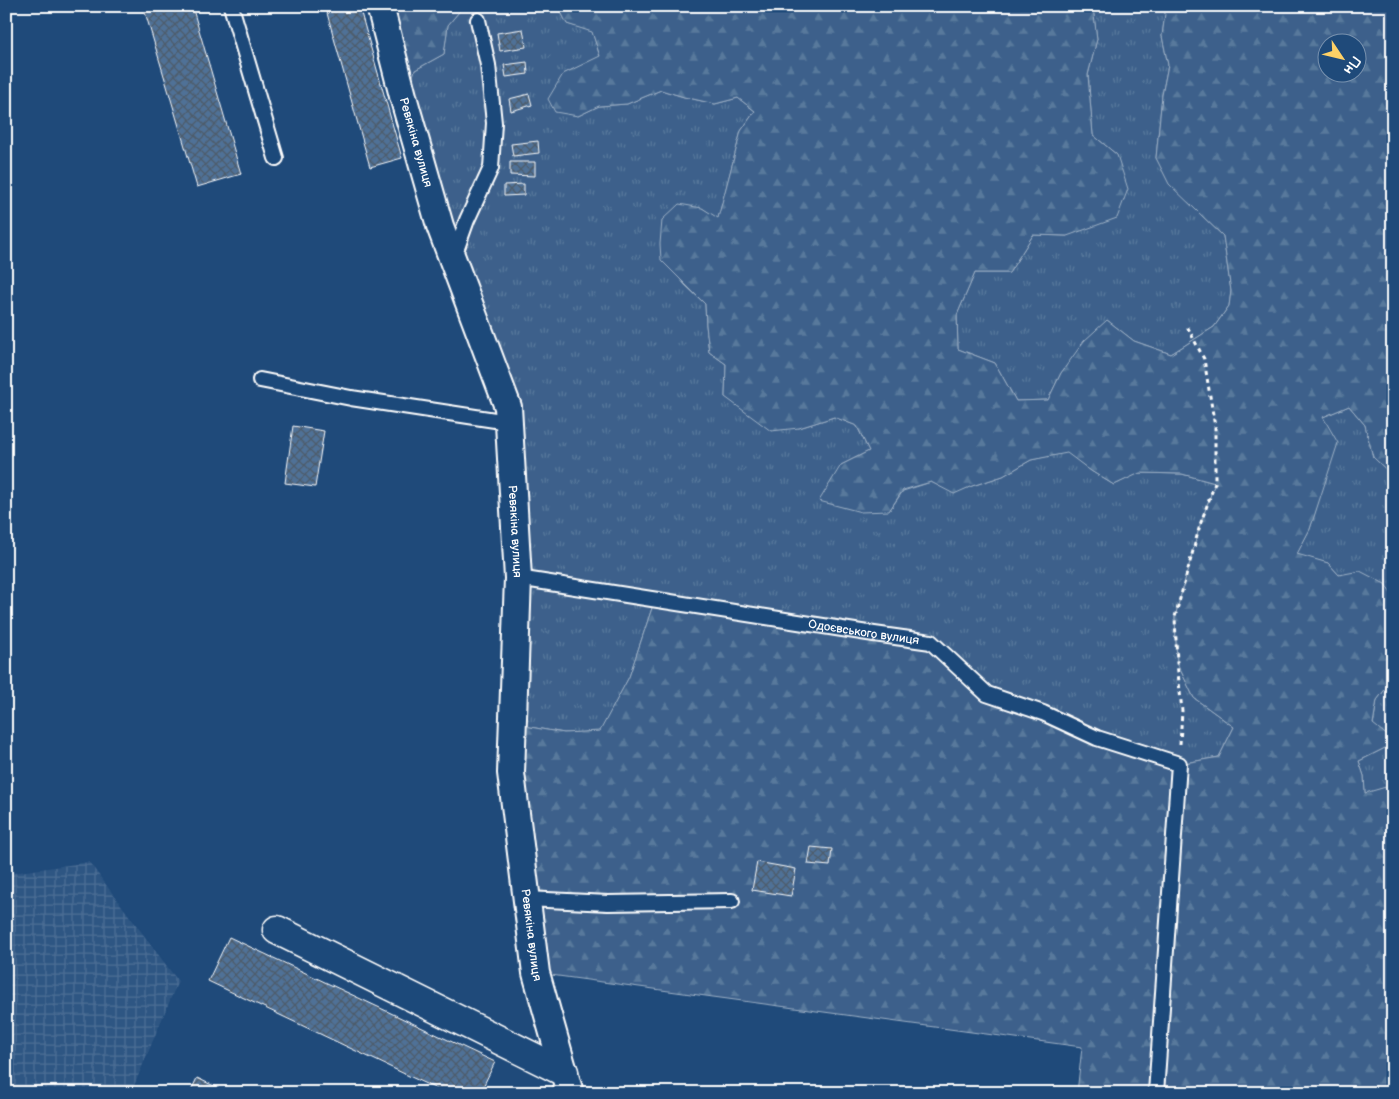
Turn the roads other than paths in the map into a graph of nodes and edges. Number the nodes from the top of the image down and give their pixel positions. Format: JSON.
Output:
{"nodes":[{"id":1,"x":230,"y":6,"type":"edge"},
{"id":2,"x":380,"y":6,"type":"edge"},
{"id":3,"x":478,"y":20,"type":"dead end"},
{"id":4,"x":276,"y":158,"type":"dead end"},
{"id":5,"x":452,"y":259,"type":"junction"},
{"id":6,"x":260,"y":380,"type":"dead end"},
{"id":7,"x":508,"y":422,"type":"junction"},
{"id":8,"x":518,"y":578,"type":"junction"},
{"id":9,"x":527,"y":899,"type":"junction"},
{"id":10,"x":732,"y":901,"type":"dead end"},
{"id":11,"x":277,"y":930,"type":"dead end"},
{"id":12,"x":567,"y":1082,"type":"edge"},
{"id":13,"x":1156,"y":1093,"type":"edge"}],
"edges":[{"from":1,"to":4,"type":"lane"},
{"from":2,"to":5,"type":"street","name":"Ревякіна вулиця"},
{"from":3,"to":5,"type":"lane"},
{"from":5,"to":7,"type":"street","name":"Ревякіна вулиця"},
{"from":6,"to":7,"type":"lane"},
{"from":7,"to":8,"type":"street","name":"Ревякіна вулиця"},
{"from":8,"to":9,"type":"street","name":"Ревякіна вулиця"},
{"from":8,"to":13,"type":"lane","name":"Одоєвського вулиця"},
{"from":9,"to":10,"type":"lane"},
{"from":9,"to":12,"type":"street","name":"Ревякіна вулиця"},
{"from":11,"to":12,"type":"street","name":"Ревякіна вулиця"}]}
